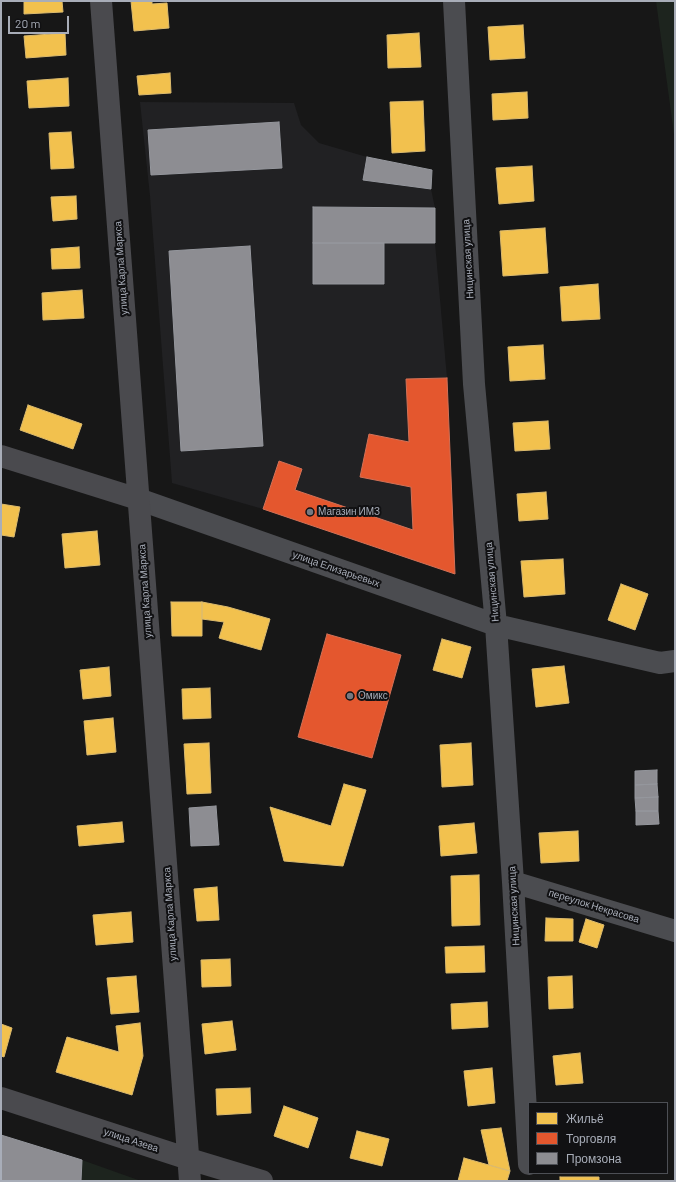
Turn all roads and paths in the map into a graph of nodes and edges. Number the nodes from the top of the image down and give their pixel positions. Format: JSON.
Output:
{"nodes":[{"id":1,"x":101,"y":1,"type":"edge"},
{"id":2,"x":454,"y":1,"type":"edge"},
{"id":3,"x":1,"y":456,"type":"edge"},
{"id":4,"x":138,"y":499,"type":"junction"},
{"id":5,"x":496,"y":625,"type":"junction"},
{"id":6,"x":675,"y":661,"type":"edge"},
{"id":7,"x":513,"y":882,"type":"junction"},
{"id":8,"x":675,"y":931,"type":"edge"},
{"id":9,"x":1,"y":1098,"type":"edge"},
{"id":10,"x":528,"y":1146,"type":"edge"},
{"id":11,"x":188,"y":1159,"type":"junction"},
{"id":12,"x":190,"y":1181,"type":"edge"},
{"id":13,"x":262,"y":1181,"type":"edge"}],
"edges":[{"from":1,"to":4,"type":"street","name":"улица Карла Маркса"},
{"from":2,"to":5,"type":"street","name":"Ницинская улица"},
{"from":3,"to":4,"type":"street","name":"улица Елизарьевых"},
{"from":4,"to":5,"type":"street","name":"улица Елизарьевых"},
{"from":4,"to":11,"type":"street","name":"улица Карла Маркса"},
{"from":5,"to":6,"type":"street","name":"улица Елизарьевых"},
{"from":5,"to":7,"type":"street","name":"Ницинская улица"},
{"from":7,"to":8,"type":"street","name":"переулок Некрасова"},
{"from":7,"to":10,"type":"street","name":"Ницинская улица"},
{"from":9,"to":11,"type":"street","name":"улица Азева"},
{"from":11,"to":12,"type":"street","name":"улица Карла Маркса"},
{"from":11,"to":13,"type":"street","name":"улица Азева"}]}
